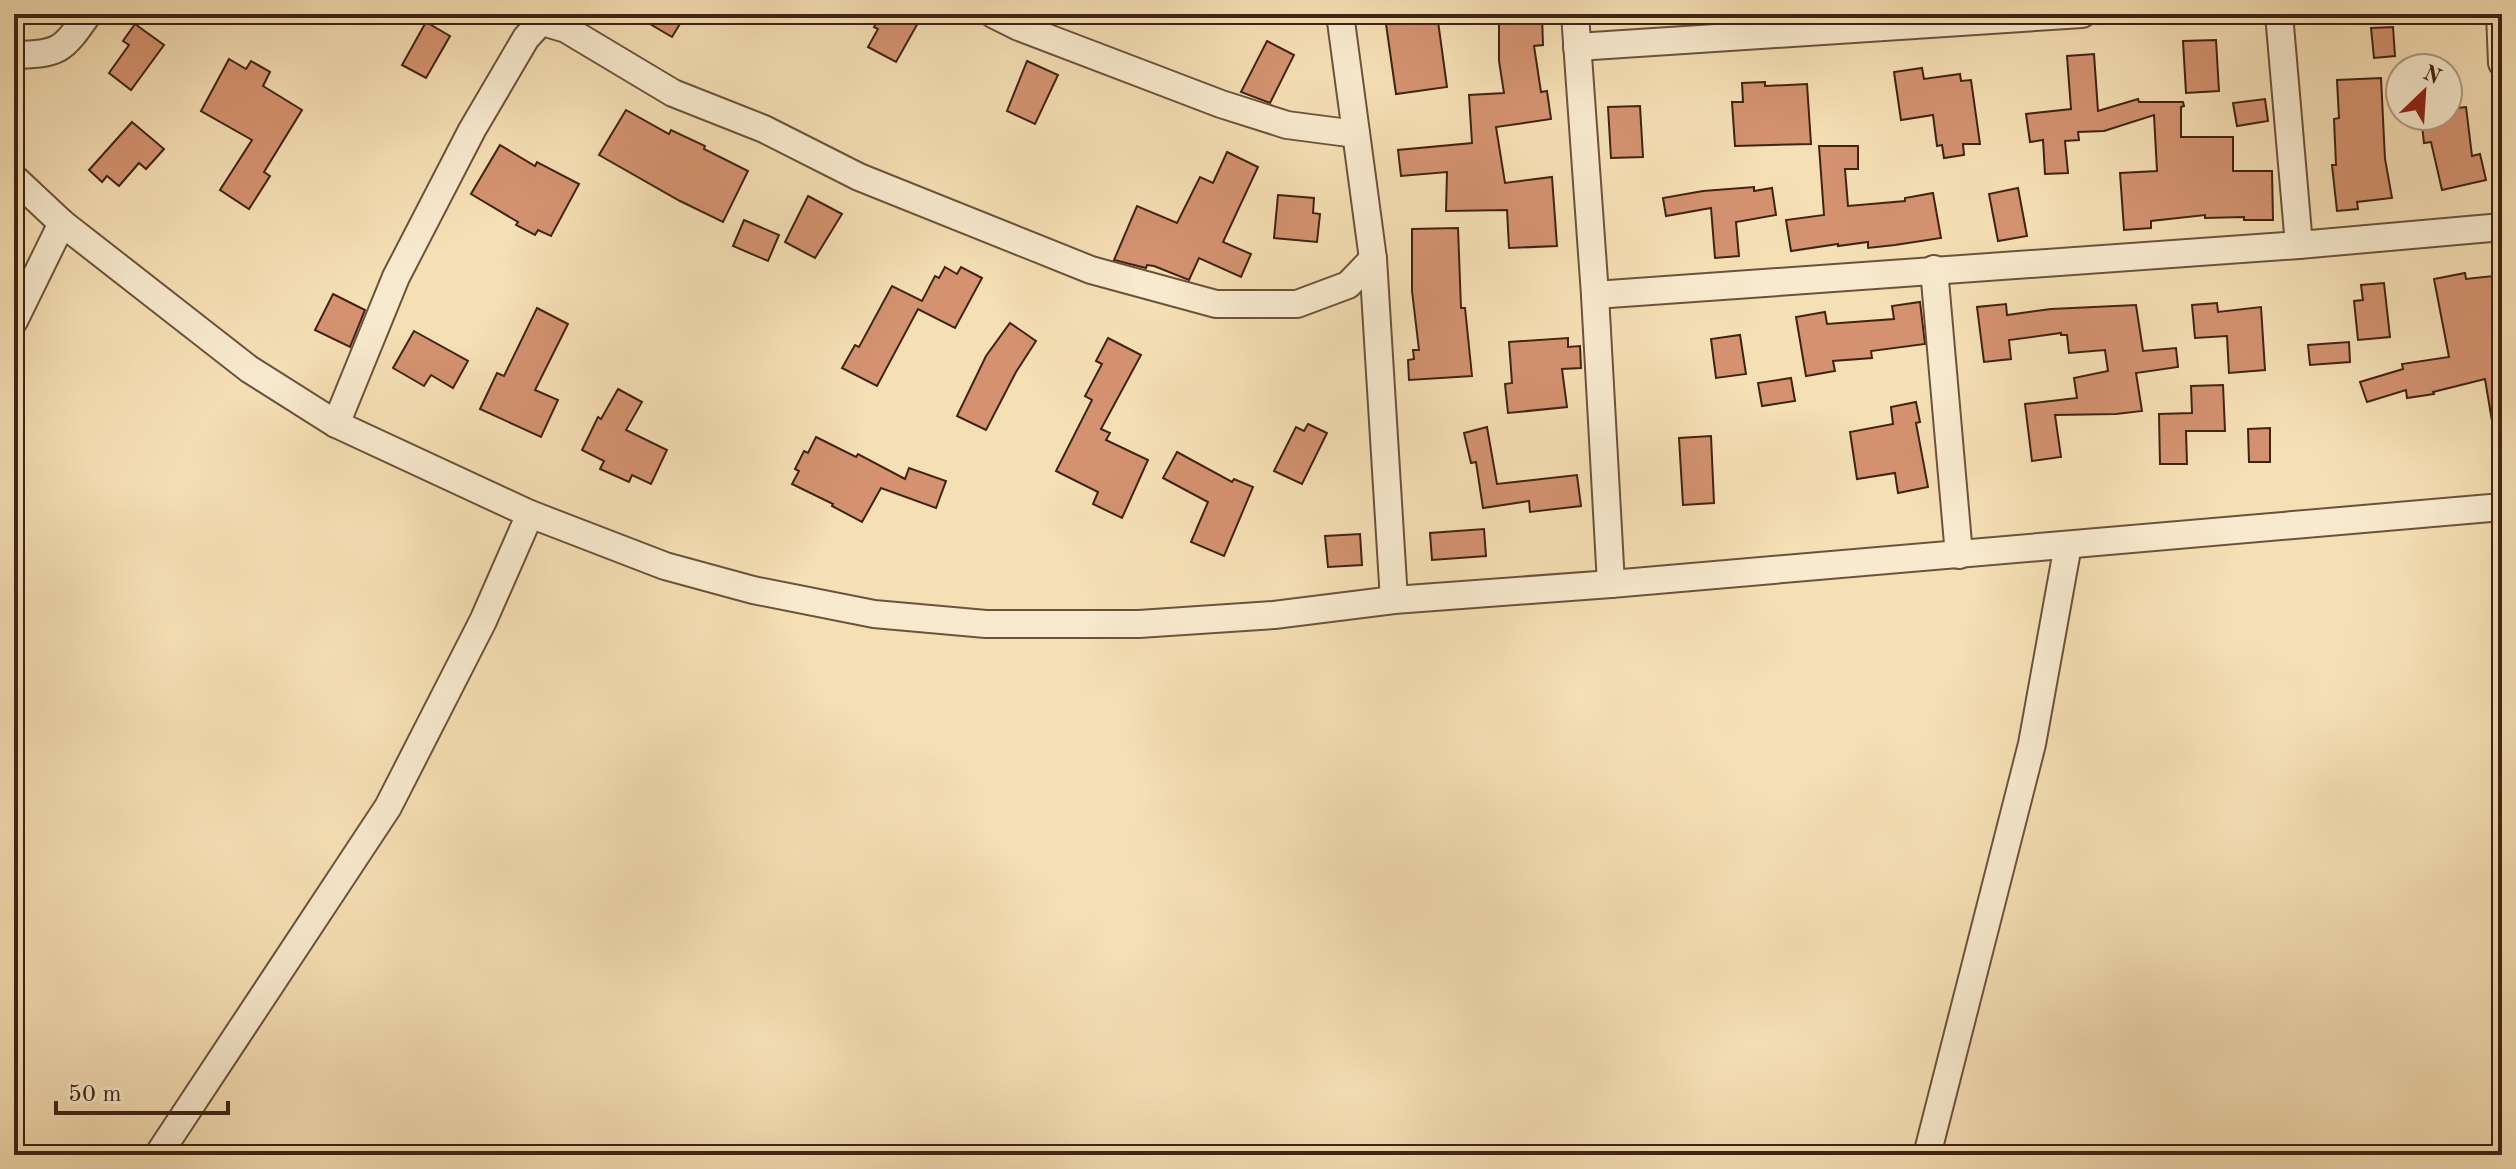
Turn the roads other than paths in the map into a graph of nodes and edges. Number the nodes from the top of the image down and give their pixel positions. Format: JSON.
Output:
{"nodes":[{"id":1,"x":88,"y":14,"type":"edge"},
{"id":2,"x":993,"y":14,"type":"edge"},
{"id":3,"x":1340,"y":14,"type":"edge"},
{"id":4,"x":1575,"y":14,"type":"edge"},
{"id":5,"x":2082,"y":14,"type":"edge"},
{"id":6,"x":2279,"y":14,"type":"edge"},
{"id":7,"x":2500,"y":14,"type":"edge"},
{"id":8,"x":1790,"y":23,"type":"edge"},
{"id":9,"x":1577,"y":47,"type":"junction"},
{"id":10,"x":14,"y":55,"type":"edge"},
{"id":11,"x":2502,"y":63,"type":"edge"},
{"id":12,"x":1356,"y":134,"type":"junction"},
{"id":13,"x":14,"y":178,"type":"edge"},
{"id":14,"x":62,"y":223,"type":"junction"},
{"id":15,"x":2502,"y":227,"type":"edge"},
{"id":16,"x":2299,"y":245,"type":"junction"},
{"id":17,"x":1373,"y":259,"type":"junction"},
{"id":18,"x":1934,"y":269,"type":"junction"},
{"id":19,"x":1595,"y":295,"type":"junction"},
{"id":20,"x":14,"y":321,"type":"edge"},
{"id":21,"x":336,"y":424,"type":"junction"},
{"id":22,"x":2502,"y":507,"type":"edge"},
{"id":23,"x":530,"y":514,"type":"junction"},
{"id":24,"x":2068,"y":545,"type":"junction"},
{"id":25,"x":1959,"y":555,"type":"junction"},
{"id":26,"x":1611,"y":584,"type":"junction"},
{"id":27,"x":1394,"y":600,"type":"junction"},
{"id":28,"x":158,"y":1155,"type":"edge"},
{"id":29,"x":1927,"y":1155,"type":"edge"}],
"edges":[{"from":1,"to":10,"type":"street"},
{"from":2,"to":12,"type":"street"},
{"from":3,"to":12,"type":"street"},
{"from":4,"to":9,"type":"street"},
{"from":5,"to":8,"type":"street"},
{"from":6,"to":16,"type":"street"},
{"from":7,"to":11,"type":"street"},
{"from":8,"to":9,"type":"street"},
{"from":9,"to":19,"type":"street"},
{"from":12,"to":17,"type":"street"},
{"from":13,"to":14,"type":"street"},
{"from":14,"to":20,"type":"street"},
{"from":14,"to":21,"type":"street"},
{"from":15,"to":16,"type":"street"},
{"from":16,"to":18,"type":"street"},
{"from":17,"to":21,"type":"street"},
{"from":17,"to":27,"type":"street"},
{"from":18,"to":19,"type":"street"},
{"from":18,"to":25,"type":"street"},
{"from":19,"to":26,"type":"street"},
{"from":21,"to":23,"type":"street"},
{"from":22,"to":24,"type":"street"},
{"from":23,"to":27,"type":"street"},
{"from":23,"to":28,"type":"street"},
{"from":24,"to":25,"type":"street"},
{"from":24,"to":29,"type":"street"},
{"from":25,"to":26,"type":"street"},
{"from":26,"to":27,"type":"street"}]}
